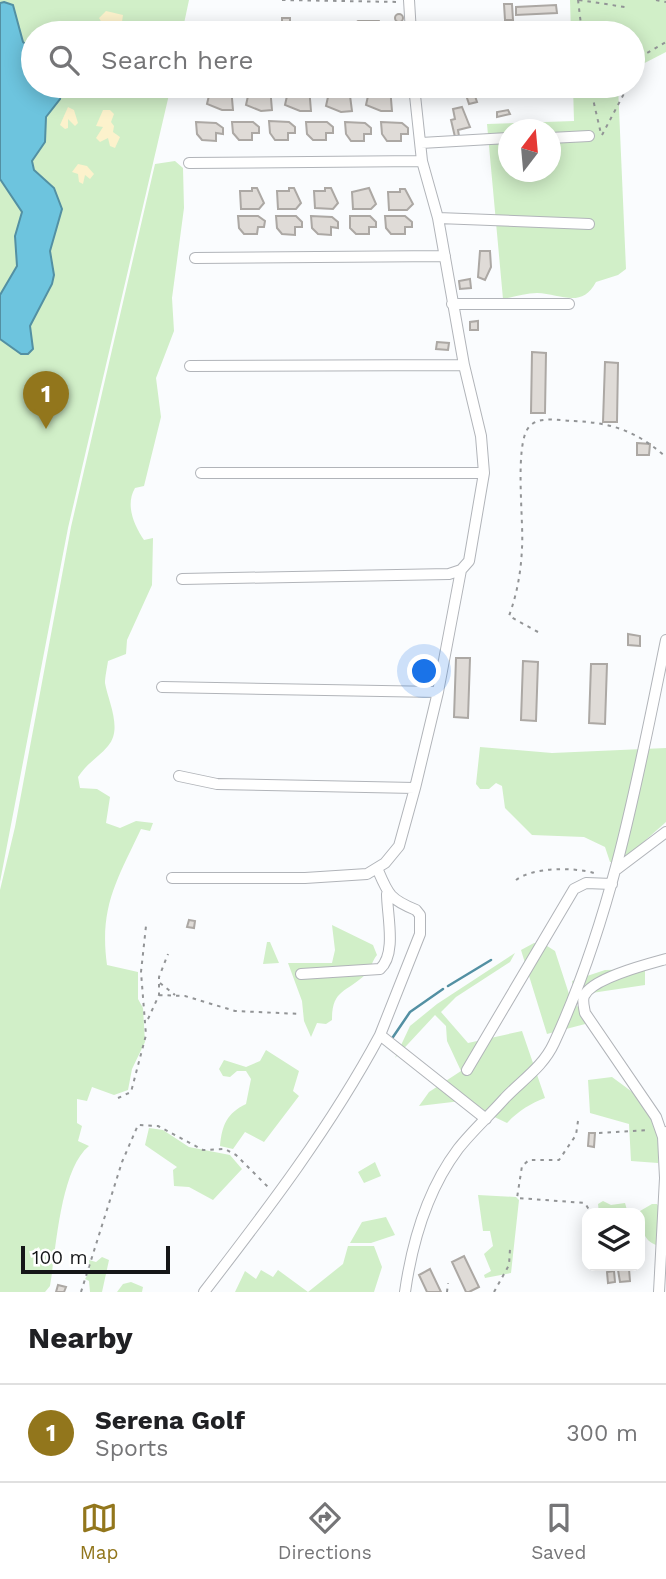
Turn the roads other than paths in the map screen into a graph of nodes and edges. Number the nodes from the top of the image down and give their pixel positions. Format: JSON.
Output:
{"nodes":[{"id":1,"x":409,"y":1,"type":"edge"},
{"id":2,"x":410,"y":21,"type":"edge"},
{"id":3,"x":415,"y":98,"type":"edge"},
{"id":4,"x":589,"y":136,"type":"dead end"},
{"id":5,"x":561,"y":137,"type":"edge"},
{"id":6,"x":498,"y":139,"type":"edge"},
{"id":7,"x":421,"y":143,"type":"junction"},
{"id":8,"x":422,"y":161,"type":"junction"},
{"id":9,"x":188,"y":163,"type":"dead end"},
{"id":10,"x":438,"y":218,"type":"junction"},
{"id":11,"x":589,"y":224,"type":"dead end"},
{"id":12,"x":445,"y":256,"type":"junction"},
{"id":13,"x":195,"y":258,"type":"dead end"},
{"id":14,"x":452,"y":304,"type":"junction"},
{"id":15,"x":569,"y":304,"type":"dead end"},
{"id":16,"x":464,"y":365,"type":"junction"},
{"id":17,"x":191,"y":366,"type":"dead end"},
{"id":18,"x":201,"y":473,"type":"dead end"},
{"id":19,"x":484,"y":473,"type":"junction"},
{"id":20,"x":461,"y":570,"type":"junction"},
{"id":21,"x":182,"y":579,"type":"dead end"},
{"id":22,"x":666,"y":640,"type":"edge"},
{"id":23,"x":162,"y":688,"type":"dead end"},
{"id":24,"x":438,"y":692,"type":"junction"},
{"id":25,"x":179,"y":776,"type":"dead end"},
{"id":26,"x":415,"y":788,"type":"junction"},
{"id":27,"x":666,"y":832,"type":"edge"},
{"id":28,"x":377,"y":868,"type":"junction"},
{"id":29,"x":617,"y":869,"type":"junction"},
{"id":30,"x":172,"y":878,"type":"dead end"},
{"id":31,"x":609,"y":884,"type":"junction"},
{"id":32,"x":387,"y":894,"type":"junction"},
{"id":33,"x":666,"y":958,"type":"edge"},
{"id":34,"x":302,"y":974,"type":"dead end"},
{"id":35,"x":380,"y":1035,"type":"junction"},
{"id":36,"x":467,"y":1070,"type":"dead end"},
{"id":37,"x":486,"y":1119,"type":"junction"},
{"id":38,"x":663,"y":1132,"type":"edge"},
{"id":39,"x":664,"y":1220,"type":"edge"},
{"id":40,"x":666,"y":1283,"type":"edge"},
{"id":41,"x":204,"y":1292,"type":"edge"},
{"id":42,"x":405,"y":1292,"type":"edge"},
{"id":43,"x":660,"y":1292,"type":"edge"}],
"edges":[{"from":1,"to":2,"type":"street"},
{"from":3,"to":7,"type":"street"},
{"from":4,"to":5,"type":"street"},
{"from":6,"to":7,"type":"street"},
{"from":7,"to":8,"type":"street"},
{"from":8,"to":9,"type":"street"},
{"from":8,"to":10,"type":"street"},
{"from":10,"to":11,"type":"street"},
{"from":10,"to":12,"type":"street"},
{"from":12,"to":13,"type":"street"},
{"from":12,"to":14,"type":"street"},
{"from":14,"to":15,"type":"street"},
{"from":14,"to":16,"type":"street"},
{"from":16,"to":17,"type":"street"},
{"from":16,"to":19,"type":"street"},
{"from":18,"to":19,"type":"street"},
{"from":19,"to":20,"type":"street"},
{"from":20,"to":21,"type":"street"},
{"from":20,"to":24,"type":"street"},
{"from":22,"to":29,"type":"street"},
{"from":23,"to":24,"type":"street"},
{"from":24,"to":26,"type":"street"},
{"from":25,"to":26,"type":"street"},
{"from":26,"to":28,"type":"street"},
{"from":27,"to":29,"type":"street"},
{"from":28,"to":30,"type":"street"},
{"from":28,"to":32,"type":"street"},
{"from":29,"to":31,"type":"street"},
{"from":31,"to":36,"type":"street"},
{"from":31,"to":37,"type":"street"},
{"from":32,"to":34,"type":"street"},
{"from":32,"to":35,"type":"street"},
{"from":33,"to":38,"type":"street"},
{"from":35,"to":37,"type":"street"},
{"from":35,"to":41,"type":"street"},
{"from":37,"to":42,"type":"street"},
{"from":38,"to":39,"type":"street"},
{"from":39,"to":43,"type":"street"},
{"from":40,"to":43,"type":"street"}]}
